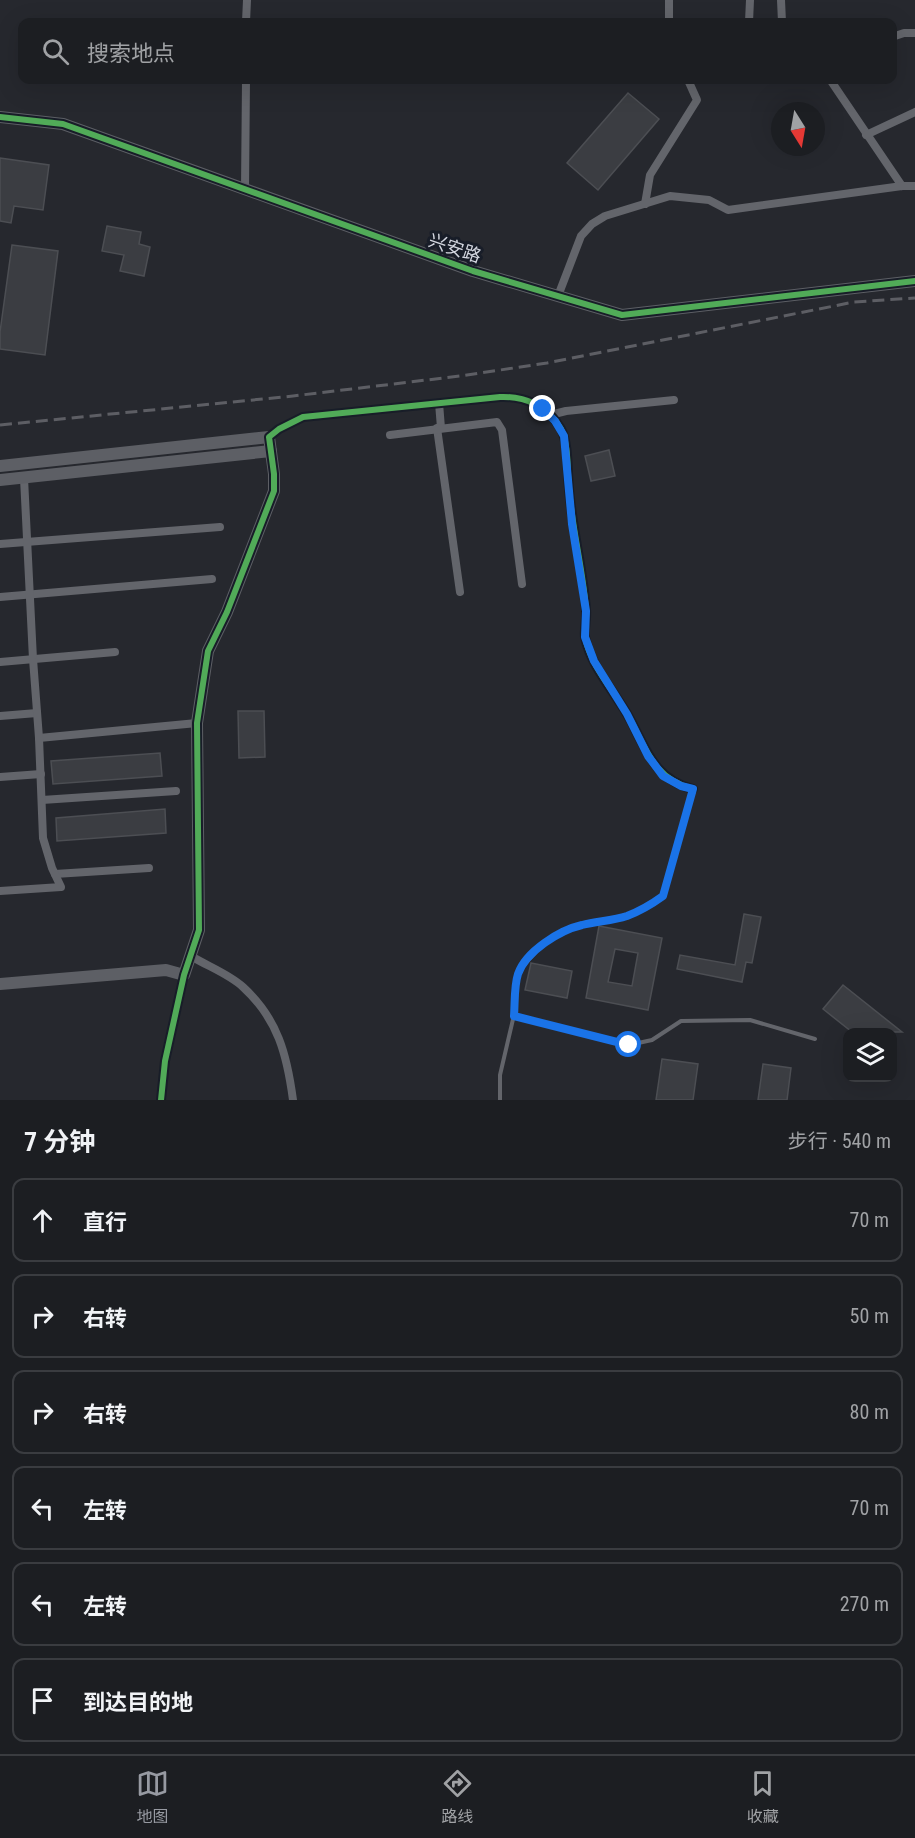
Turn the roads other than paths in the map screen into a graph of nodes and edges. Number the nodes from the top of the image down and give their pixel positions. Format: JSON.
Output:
{"nodes":[{"id":1,"x":247,"y":0,"type":"edge"},
{"id":2,"x":669,"y":0,"type":"edge"},
{"id":3,"x":750,"y":0,"type":"edge"},
{"id":4,"x":782,"y":0,"type":"edge"},
{"id":5,"x":246,"y":18,"type":"edge"},
{"id":6,"x":669,"y":18,"type":"edge"},
{"id":7,"x":749,"y":18,"type":"edge"},
{"id":8,"x":782,"y":18,"type":"edge"},
{"id":9,"x":915,"y":33,"type":"edge"},
{"id":10,"x":897,"y":35,"type":"edge"},
{"id":11,"x":246,"y":84,"type":"edge"},
{"id":12,"x":690,"y":84,"type":"edge"},
{"id":13,"x":833,"y":84,"type":"edge"},
{"id":14,"x":915,"y":112,"type":"edge"},
{"id":15,"x":0,"y":117,"type":"edge"},
{"id":16,"x":866,"y":135,"type":"junction"},
{"id":17,"x":902,"y":186,"type":"junction"},
{"id":18,"x":915,"y":186,"type":"edge"},
{"id":19,"x":245,"y":189,"type":"junction"},
{"id":20,"x":645,"y":204,"type":"junction"},
{"id":21,"x":915,"y":281,"type":"edge"},
{"id":22,"x":558,"y":296,"type":"junction"},
{"id":23,"x":674,"y":400,"type":"dead end"},
{"id":24,"x":439,"y":403,"type":"junction"},
{"id":25,"x":550,"y":415,"type":"junction"},
{"id":26,"x":439,"y":428,"type":"junction"},
{"id":27,"x":390,"y":435,"type":"dead end"},
{"id":28,"x":269,"y":437,"type":"junction"},
{"id":29,"x":271,"y":451,"type":"junction"},
{"id":30,"x":0,"y":466,"type":"edge"},
{"id":31,"x":24,"y":478,"type":"junction"},
{"id":32,"x":0,"y":480,"type":"edge"},
{"id":33,"x":220,"y":527,"type":"dead end"},
{"id":34,"x":27,"y":542,"type":"junction"},
{"id":35,"x":0,"y":544,"type":"edge"},
{"id":36,"x":212,"y":579,"type":"dead end"},
{"id":37,"x":522,"y":584,"type":"dead end"},
{"id":38,"x":460,"y":592,"type":"dead end"},
{"id":39,"x":30,"y":595,"type":"junction"},
{"id":40,"x":0,"y":597,"type":"edge"},
{"id":41,"x":115,"y":652,"type":"dead end"},
{"id":42,"x":33,"y":659,"type":"junction"},
{"id":43,"x":0,"y":662,"type":"edge"},
{"id":44,"x":37,"y":713,"type":"junction"},
{"id":45,"x":0,"y":716,"type":"edge"},
{"id":46,"x":197,"y":723,"type":"junction"},
{"id":47,"x":39,"y":738,"type":"junction"},
{"id":48,"x":41,"y":774,"type":"junction"},
{"id":49,"x":0,"y":777,"type":"edge"},
{"id":50,"x":693,"y":789,"type":"joint"},
{"id":51,"x":176,"y":792,"type":"dead end"},
{"id":52,"x":42,"y":800,"type":"junction"},
{"id":53,"x":149,"y":868,"type":"dead end"},
{"id":54,"x":55,"y":874,"type":"junction"},
{"id":55,"x":0,"y":891,"type":"edge"},
{"id":56,"x":191,"y":956,"type":"junction"},
{"id":57,"x":184,"y":975,"type":"junction"},
{"id":58,"x":0,"y":984,"type":"edge"},
{"id":59,"x":514,"y":1016,"type":"junction"},
{"id":60,"x":815,"y":1040,"type":"dead end"},
{"id":61,"x":161,"y":1100,"type":"edge"},
{"id":62,"x":293,"y":1100,"type":"edge"},
{"id":63,"x":500,"y":1100,"type":"edge"}],
"edges":[{"from":1,"to":5,"type":"street"},
{"from":2,"to":6,"type":"street"},
{"from":3,"to":7,"type":"street"},
{"from":4,"to":8,"type":"street"},
{"from":9,"to":10,"type":"street"},
{"from":11,"to":19,"type":"street"},
{"from":12,"to":20,"type":"street"},
{"from":13,"to":16,"type":"street"},
{"from":14,"to":16,"type":"street"},
{"from":15,"to":19,"type":"street","name":"兴安路"},
{"from":16,"to":17,"type":"street"},
{"from":17,"to":18,"type":"street"},
{"from":17,"to":20,"type":"street"},
{"from":19,"to":22,"type":"street","name":"兴安路"},
{"from":20,"to":22,"type":"street"},
{"from":21,"to":22,"type":"street","name":"兴安路"},
{"from":23,"to":25,"type":"street"},
{"from":24,"to":25,"type":"street"},
{"from":24,"to":26,"type":"street"},
{"from":24,"to":28,"type":"street"},
{"from":25,"to":50,"type":"street"},
{"from":26,"to":27,"type":"street"},
{"from":26,"to":37,"type":"street"},
{"from":26,"to":38,"type":"street"},
{"from":28,"to":29,"type":"street"},
{"from":28,"to":30,"type":"street"},
{"from":29,"to":31,"type":"street"},
{"from":29,"to":46,"type":"street"},
{"from":31,"to":32,"type":"street"},
{"from":31,"to":34,"type":"street"},
{"from":33,"to":34,"type":"street"},
{"from":34,"to":35,"type":"street"},
{"from":34,"to":39,"type":"street"},
{"from":36,"to":39,"type":"street"},
{"from":39,"to":40,"type":"street"},
{"from":39,"to":42,"type":"street"},
{"from":41,"to":42,"type":"street"},
{"from":42,"to":43,"type":"street"},
{"from":42,"to":44,"type":"street"},
{"from":44,"to":45,"type":"street"},
{"from":44,"to":47,"type":"street"},
{"from":46,"to":47,"type":"street"},
{"from":46,"to":56,"type":"street"},
{"from":47,"to":48,"type":"street"},
{"from":48,"to":49,"type":"street"},
{"from":48,"to":52,"type":"street"},
{"from":50,"to":59,"type":"lane"},
{"from":51,"to":52,"type":"street"},
{"from":52,"to":54,"type":"street"},
{"from":53,"to":54,"type":"street"},
{"from":54,"to":55,"type":"street"},
{"from":56,"to":57,"type":"street"},
{"from":56,"to":62,"type":"street"},
{"from":57,"to":58,"type":"street"},
{"from":57,"to":61,"type":"street"},
{"from":59,"to":60,"type":"lane"},
{"from":59,"to":63,"type":"lane"}]}
